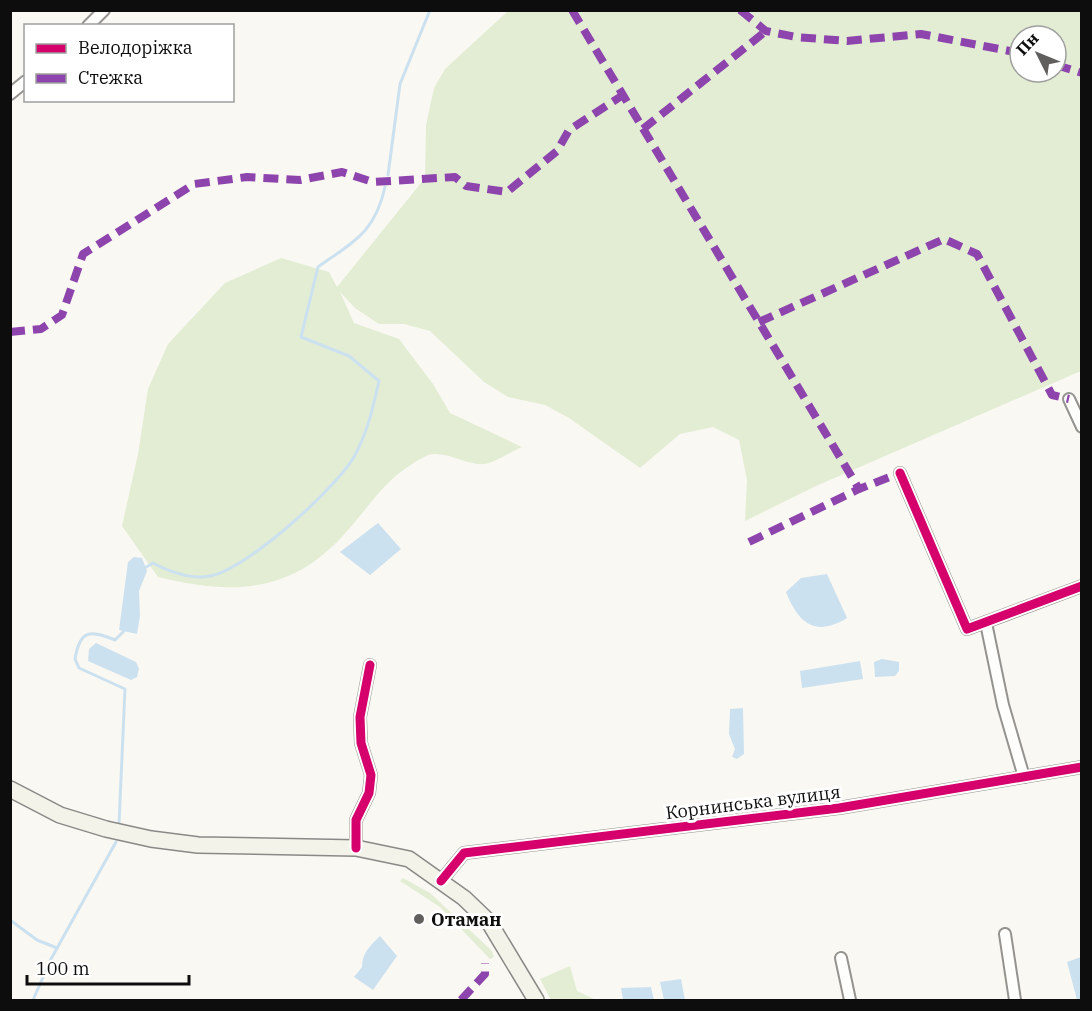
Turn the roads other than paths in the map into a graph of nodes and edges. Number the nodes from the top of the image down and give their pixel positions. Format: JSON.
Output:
{"nodes":[{"id":1,"x":104,"y":10,"type":"edge"},
{"id":2,"x":90,"y":24,"type":"edge"},
{"id":3,"x":24,"y":83,"type":"edge"},
{"id":4,"x":10,"y":94,"type":"edge"},
{"id":5,"x":1069,"y":399,"type":"dead end"},
{"id":6,"x":1082,"y":428,"type":"edge"},
{"id":7,"x":900,"y":473,"type":"dead end"},
{"id":8,"x":1082,"y":586,"type":"edge"},
{"id":9,"x":986,"y":622,"type":"junction"},
{"id":10,"x":370,"y":665,"type":"dead end"},
{"id":11,"x":1082,"y":766,"type":"edge"},
{"id":12,"x":1024,"y":777,"type":"junction"},
{"id":13,"x":10,"y":789,"type":"edge"},
{"id":14,"x":356,"y":848,"type":"junction"},
{"id":15,"x":441,"y":881,"type":"junction"},
{"id":16,"x":1005,"y":934,"type":"dead end"},
{"id":17,"x":841,"y":958,"type":"dead end"},
{"id":18,"x":536,"y":1000,"type":"edge"},
{"id":19,"x":850,"y":1000,"type":"edge"},
{"id":20,"x":1015,"y":1000,"type":"edge"}],
"edges":[{"from":1,"to":2,"type":"street"},
{"from":3,"to":4,"type":"street"},
{"from":5,"to":6,"type":"street"},
{"from":7,"to":9,"type":"street"},
{"from":8,"to":9,"type":"street"},
{"from":9,"to":12,"type":"street"},
{"from":10,"to":14,"type":"street"},
{"from":11,"to":12,"type":"street","name":"Корнинська вулиця"},
{"from":12,"to":15,"type":"street","name":"Корнинська вулиця"},
{"from":13,"to":14,"type":"main road"},
{"from":14,"to":15,"type":"main road"},
{"from":15,"to":18,"type":"main road"},
{"from":16,"to":20,"type":"street"},
{"from":17,"to":19,"type":"street"}]}
